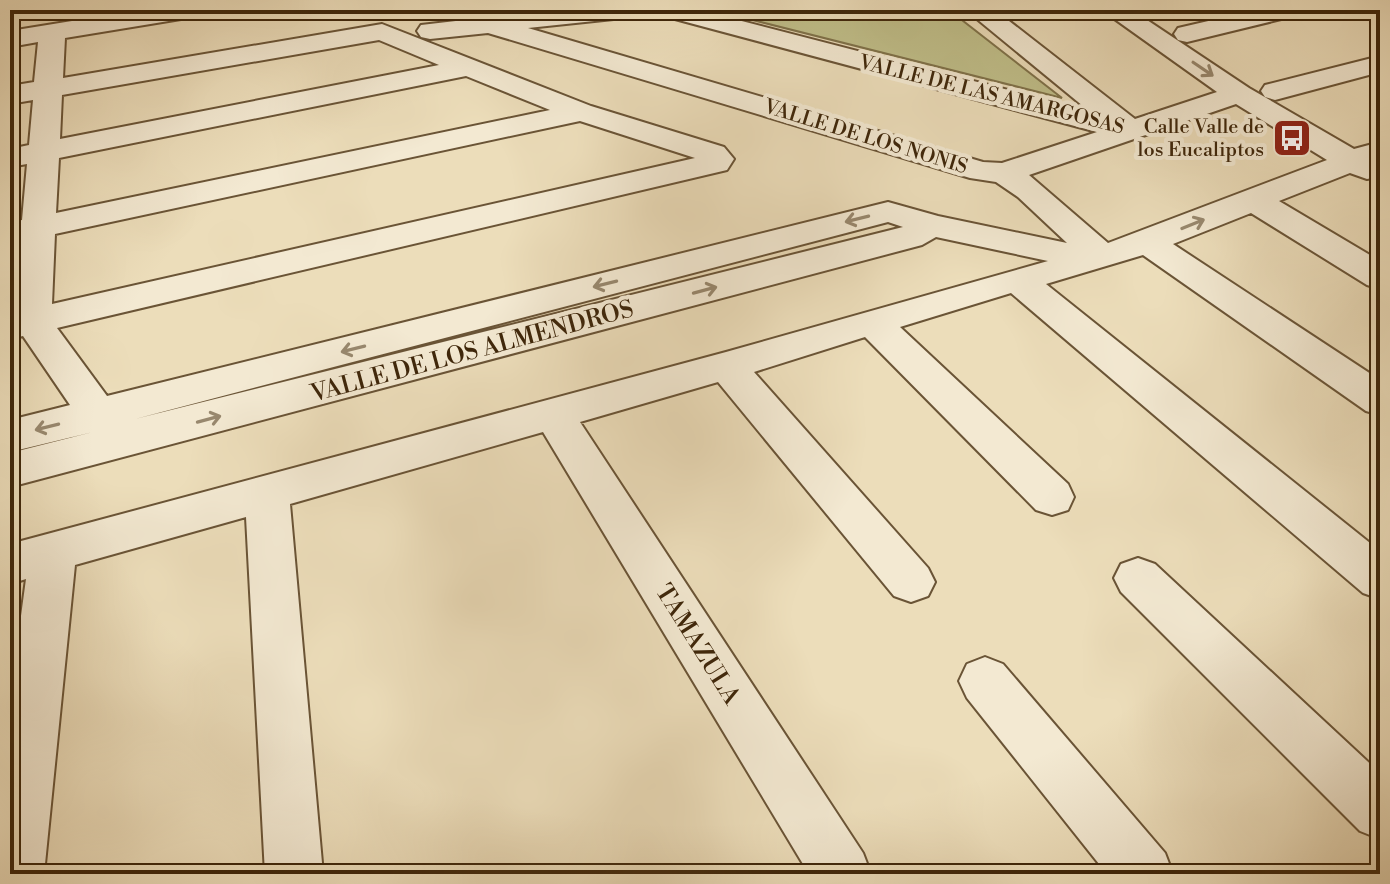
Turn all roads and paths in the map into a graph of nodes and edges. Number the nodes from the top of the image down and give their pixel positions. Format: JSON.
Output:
{"nodes":[{"id":1,"x":187,"y":10,"type":"edge"},
{"id":2,"x":623,"y":10,"type":"edge"},
{"id":3,"x":669,"y":10,"type":"edge"},
{"id":4,"x":979,"y":10,"type":"edge"},
{"id":5,"x":1115,"y":10,"type":"edge"},
{"id":6,"x":1150,"y":10,"type":"edge"},
{"id":7,"x":1289,"y":10,"type":"edge"},
{"id":8,"x":593,"y":12,"type":"edge"},
{"id":9,"x":490,"y":25,"type":"junction"},
{"id":10,"x":430,"y":31,"type":"dead end"},
{"id":11,"x":52,"y":33,"type":"junction"},
{"id":12,"x":1187,"y":34,"type":"junction"},
{"id":13,"x":10,"y":39,"type":"edge"},
{"id":14,"x":1380,"y":64,"type":"edge"},
{"id":15,"x":469,"y":67,"type":"junction"},
{"id":16,"x":46,"y":89,"type":"junction"},
{"id":17,"x":1275,"y":91,"type":"junction"},
{"id":18,"x":1239,"y":94,"type":"junction"},
{"id":19,"x":10,"y":95,"type":"edge"},
{"id":20,"x":581,"y":112,"type":"junction"},
{"id":21,"x":1133,"y":132,"type":"junction"},
{"id":22,"x":45,"y":152,"type":"junction"},
{"id":23,"x":10,"y":158,"type":"edge"},
{"id":24,"x":1372,"y":161,"type":"edge"},
{"id":25,"x":1004,"y":173,"type":"junction"},
{"id":26,"x":1253,"y":200,"type":"junction"},
{"id":27,"x":932,"y":225,"type":"junction"},
{"id":28,"x":24,"y":230,"type":"edge"},
{"id":29,"x":1147,"y":242,"type":"junction"},
{"id":30,"x":1098,"y":259,"type":"junction"},
{"id":31,"x":1380,"y":277,"type":"edge"},
{"id":32,"x":1018,"y":280,"type":"junction"},
{"id":33,"x":872,"y":322,"type":"junction"},
{"id":34,"x":21,"y":324,"type":"edge"},
{"id":35,"x":726,"y":366,"type":"junction"},
{"id":36,"x":1380,"y":400,"type":"edge"},
{"id":37,"x":98,"y":415,"type":"junction"},
{"id":38,"x":554,"y":415,"type":"junction"},
{"id":39,"x":10,"y":436,"type":"edge"},
{"id":40,"x":134,"y":439,"type":"junction"},
{"id":41,"x":10,"y":470,"type":"edge"},
{"id":42,"x":267,"y":494,"type":"junction"},
{"id":43,"x":1052,"y":497,"type":"dead end"},
{"id":44,"x":32,"y":558,"type":"edge"},
{"id":45,"x":1138,"y":578,"type":"dead end"},
{"id":46,"x":1380,"y":579,"type":"edge"},
{"id":47,"x":911,"y":582,"type":"dead end"},
{"id":48,"x":985,"y":681,"type":"dead end"},
{"id":49,"x":1380,"y":811,"type":"edge"},
{"id":50,"x":15,"y":874,"type":"edge"},
{"id":51,"x":294,"y":874,"type":"edge"},
{"id":52,"x":842,"y":874,"type":"edge"},
{"id":53,"x":1144,"y":874,"type":"edge"}],
"edges":[{"from":1,"to":11,"type":"street"},
{"from":2,"to":8,"type":"street"},
{"from":3,"to":21,"type":"street","name":"VALLE DE LAS AMARGOSAS"},
{"from":4,"to":21,"type":"street","name":"VALLE DE LAS AMARGOSAS"},
{"from":5,"to":18,"type":"street","one_way":true},
{"from":6,"to":12,"type":"street"},
{"from":7,"to":12,"type":"street"},
{"from":8,"to":9,"type":"street"},
{"from":9,"to":10,"type":"street"},
{"from":9,"to":25,"type":"street","name":"VALLE DE LOS NONIS"},
{"from":11,"to":13,"type":"street"},
{"from":11,"to":16,"type":"street"},
{"from":12,"to":17,"type":"street"},
{"from":14,"to":17,"type":"street"},
{"from":15,"to":16,"type":"street"},
{"from":15,"to":20,"type":"street"},
{"from":15,"to":22,"type":"street"},
{"from":16,"to":19,"type":"street"},
{"from":16,"to":22,"type":"street"},
{"from":17,"to":24,"type":"street"},
{"from":18,"to":21,"type":"street","name":"VALLE DE LOS NONIS"},
{"from":18,"to":24,"type":"street"},
{"from":20,"to":28,"type":"street"},
{"from":20,"to":34,"type":"street"},
{"from":21,"to":25,"type":"street","name":"VALLE DE LOS NONIS"},
{"from":22,"to":23,"type":"street"},
{"from":22,"to":28,"type":"street"},
{"from":24,"to":26,"type":"street"},
{"from":25,"to":30,"type":"street"},
{"from":29,"to":26,"type":"street","one_way":true},
{"from":26,"to":31,"type":"street"},
{"from":27,"to":30,"type":"street","name":"VALLE DE LOS ALMENDROS"},
{"from":27,"to":37,"type":"street","name":"VALLE DE LOS ALMENDROS","one_way":true},
{"from":40,"to":27,"type":"street","name":"VALLE DE LOS ALMENDROS","one_way":true},
{"from":28,"to":34,"type":"street"},
{"from":29,"to":30,"type":"street"},
{"from":29,"to":36,"type":"street"},
{"from":30,"to":32,"type":"street"},
{"from":32,"to":33,"type":"street"},
{"from":32,"to":46,"type":"street"},
{"from":33,"to":35,"type":"street"},
{"from":33,"to":43,"type":"street"},
{"from":34,"to":37,"type":"street"},
{"from":35,"to":38,"type":"street"},
{"from":35,"to":47,"type":"street"},
{"from":37,"to":39,"type":"street","name":"VALLE DE LOS ALMENDROS","one_way":true},
{"from":37,"to":40,"type":"street"},
{"from":38,"to":42,"type":"street"},
{"from":38,"to":52,"type":"street","name":"TAMAZULA"},
{"from":40,"to":41,"type":"street","name":"VALLE DE LOS ALMENDROS"},
{"from":42,"to":44,"type":"street"},
{"from":42,"to":51,"type":"street"},
{"from":44,"to":50,"type":"street"},
{"from":45,"to":49,"type":"street"},
{"from":48,"to":53,"type":"street"}]}
